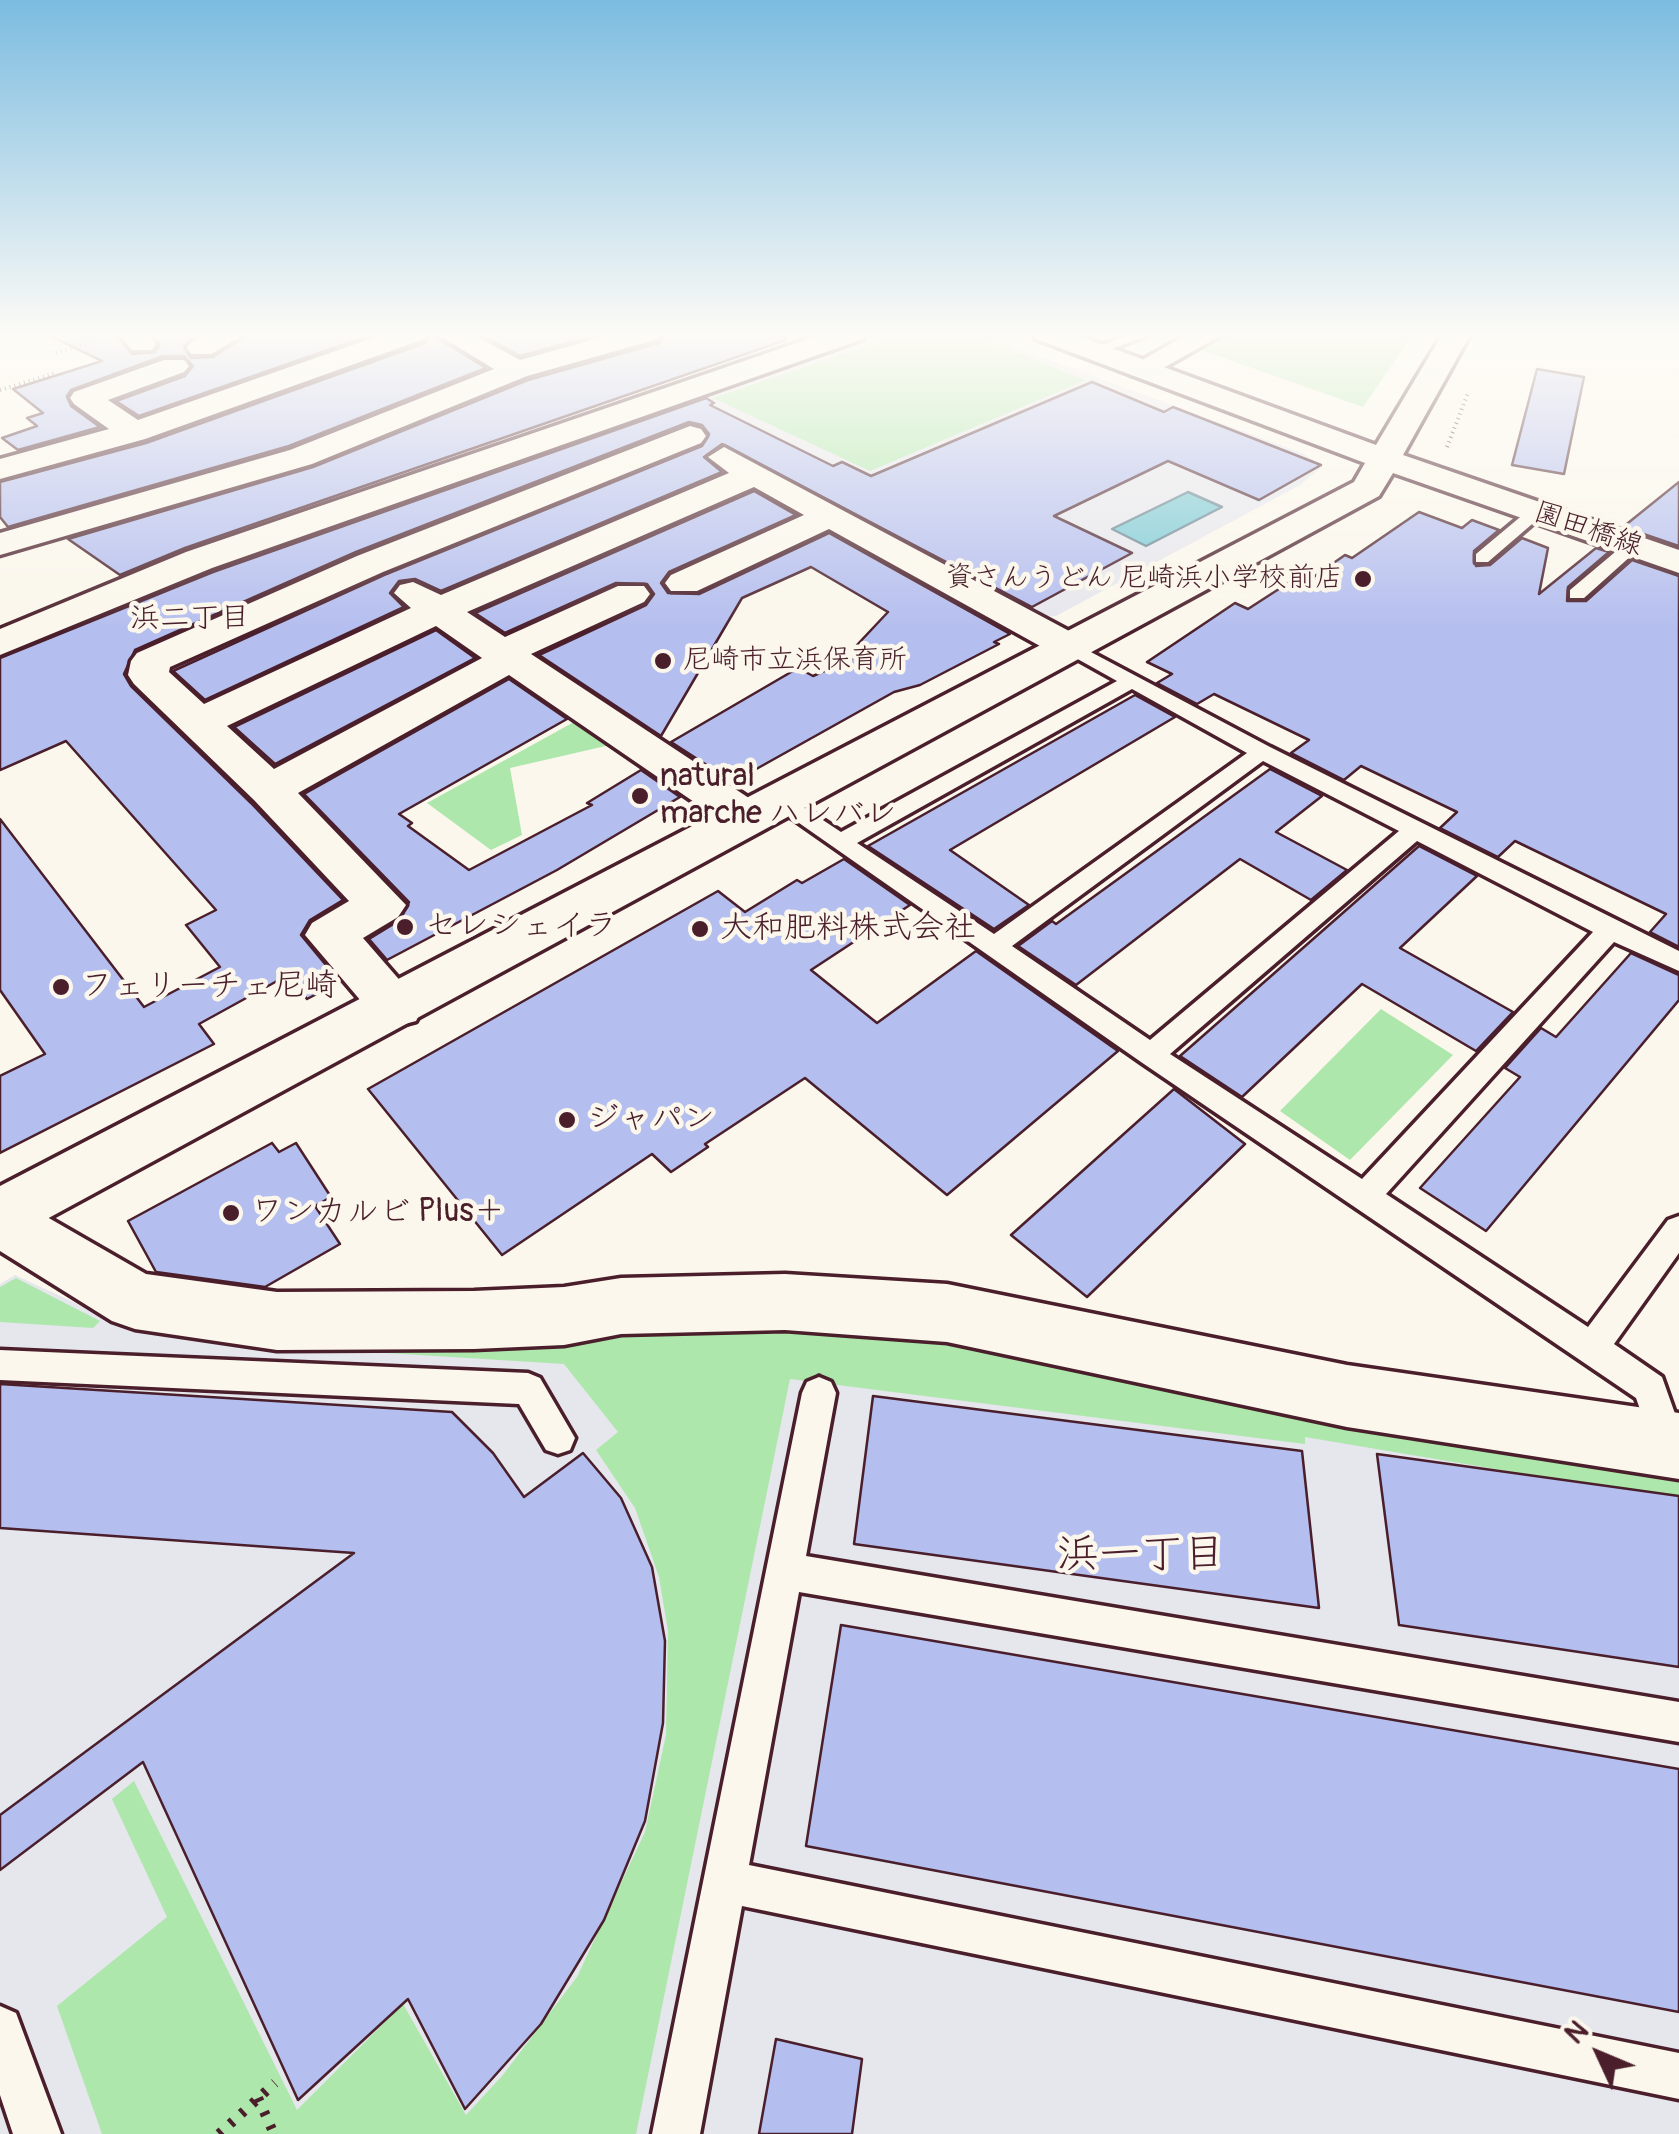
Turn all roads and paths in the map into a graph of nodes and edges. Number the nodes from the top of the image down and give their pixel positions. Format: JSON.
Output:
{"nodes":[{"id":1,"x":132,"y":433,"type":"edge"},
{"id":2,"x":360,"y":433,"type":"edge"},
{"id":3,"x":560,"y":433,"type":"edge"},
{"id":4,"x":684,"y":433,"type":"edge"},
{"id":5,"x":1313,"y":433,"type":"edge"},
{"id":6,"x":1399,"y":433,"type":"edge"},
{"id":7,"x":1453,"y":433,"type":"edge"},
{"id":8,"x":690,"y":436,"type":"junction"},
{"id":9,"x":1454,"y":455,"type":"dead end"},
{"id":10,"x":1384,"y":459,"type":"junction"},
{"id":11,"x":0,"y":469,"type":"edge"},
{"id":12,"x":754,"y":475,"type":"junction"},
{"id":13,"x":1537,"y":512,"type":"junction"},
{"id":14,"x":829,"y":516,"type":"junction"},
{"id":15,"x":314,"y":519,"type":"junction"},
{"id":16,"x":0,"y":544,"type":"edge"},
{"id":17,"x":1633,"y":546,"type":"junction"},
{"id":18,"x":1482,"y":558,"type":"dead end"},
{"id":19,"x":1679,"y":562,"type":"edge"},
{"id":20,"x":370,"y":564,"type":"junction"},
{"id":21,"x":684,"y":583,"type":"dead end"},
{"id":22,"x":630,"y":594,"type":"dead end"},
{"id":23,"x":1577,"y":594,"type":"dead end"},
{"id":24,"x":438,"y":610,"type":"junction"},
{"id":25,"x":0,"y":643,"type":"edge"},
{"id":26,"x":1072,"y":648,"type":"junction"},
{"id":27,"x":503,"y":657,"type":"junction"},
{"id":28,"x":1128,"y":683,"type":"junction"},
{"id":29,"x":198,"y":722,"type":"junction"},
{"id":30,"x":1262,"y":752,"type":"junction"},
{"id":31,"x":270,"y":790,"type":"junction"},
{"id":32,"x":764,"y":810,"type":"junction"},
{"id":33,"x":1415,"y":830,"type":"junction"},
{"id":34,"x":839,"y":843,"type":"junction"},
{"id":35,"x":1610,"y":930,"type":"junction"},
{"id":36,"x":994,"y":946,"type":"junction"},
{"id":37,"x":1679,"y":962,"type":"edge"},
{"id":38,"x":398,"y":1007,"type":"junction"},
{"id":39,"x":1151,"y":1056,"type":"junction"},
{"id":40,"x":1366,"y":1196,"type":"junction"},
{"id":41,"x":0,"y":1217,"type":"edge"},
{"id":42,"x":1679,"y":1230,"type":"edge"},
{"id":43,"x":1592,"y":1348,"type":"junction"},
{"id":44,"x":0,"y":1364,"type":"edge"},
{"id":45,"x":819,"y":1393,"type":"dead end"},
{"id":46,"x":558,"y":1438,"type":"dead end"},
{"id":47,"x":1674,"y":1445,"type":"edge"},
{"id":48,"x":785,"y":1571,"type":"junction"},
{"id":49,"x":1679,"y":1722,"type":"edge"},
{"id":50,"x":725,"y":1881,"type":"junction"},
{"id":51,"x":0,"y":2030,"type":"edge"},
{"id":52,"x":1679,"y":2076,"type":"edge"},
{"id":53,"x":275,"y":2083,"type":"dead end"},
{"id":54,"x":258,"y":2098,"type":"junction"},
{"id":55,"x":37,"y":2134,"type":"edge"},
{"id":56,"x":219,"y":2134,"type":"edge"},
{"id":57,"x":274,"y":2134,"type":"edge"},
{"id":58,"x":676,"y":2134,"type":"edge"}],
"edges":[{"from":1,"to":11,"type":"street"},
{"from":2,"to":16,"type":"street"},
{"from":3,"to":15,"type":"street"},
{"from":4,"to":8,"type":"street"},
{"from":5,"to":10,"type":"street","name":"園田橋線"},
{"from":6,"to":10,"type":"street"},
{"from":7,"to":9,"type":"path"},
{"from":8,"to":12,"type":"street"},
{"from":8,"to":20,"type":"street"},
{"from":10,"to":13,"type":"street","name":"園田橋線"},
{"from":10,"to":26,"type":"street"},
{"from":12,"to":14,"type":"street"},
{"from":12,"to":24,"type":"street"},
{"from":13,"to":17,"type":"street","name":"園田橋線"},
{"from":13,"to":18,"type":"lane"},
{"from":14,"to":21,"type":"street"},
{"from":14,"to":26,"type":"street"},
{"from":15,"to":20,"type":"street"},
{"from":15,"to":25,"type":"street"},
{"from":17,"to":19,"type":"street","name":"園田橋線"},
{"from":17,"to":23,"type":"lane"},
{"from":20,"to":24,"type":"street"},
{"from":20,"to":29,"type":"street"},
{"from":22,"to":27,"type":"street"},
{"from":24,"to":27,"type":"street"},
{"from":24,"to":29,"type":"street"},
{"from":26,"to":28,"type":"lane"},
{"from":26,"to":32,"type":"street"},
{"from":27,"to":31,"type":"street"},
{"from":27,"to":32,"type":"street"},
{"from":28,"to":30,"type":"lane"},
{"from":28,"to":34,"type":"lane"},
{"from":29,"to":31,"type":"street"},
{"from":30,"to":33,"type":"lane"},
{"from":30,"to":36,"type":"lane"},
{"from":31,"to":38,"type":"street"},
{"from":32,"to":34,"type":"lane"},
{"from":32,"to":38,"type":"street"},
{"from":33,"to":35,"type":"lane"},
{"from":33,"to":39,"type":"lane"},
{"from":34,"to":36,"type":"lane"},
{"from":35,"to":37,"type":"lane"},
{"from":35,"to":40,"type":"lane"},
{"from":36,"to":39,"type":"lane"},
{"from":38,"to":41,"type":"street"},
{"from":39,"to":40,"type":"lane"},
{"from":40,"to":43,"type":"lane"},
{"from":41,"to":47,"type":"street"},
{"from":42,"to":43,"type":"lane"},
{"from":43,"to":47,"type":"lane"},
{"from":44,"to":46,"type":"lane"},
{"from":45,"to":48,"type":"lane"},
{"from":48,"to":49,"type":"lane"},
{"from":48,"to":50,"type":"lane"},
{"from":50,"to":52,"type":"lane"},
{"from":50,"to":58,"type":"lane"},
{"from":51,"to":55,"type":"lane"},
{"from":53,"to":54,"type":"path"},
{"from":54,"to":56,"type":"path"},
{"from":54,"to":57,"type":"path"}]}
